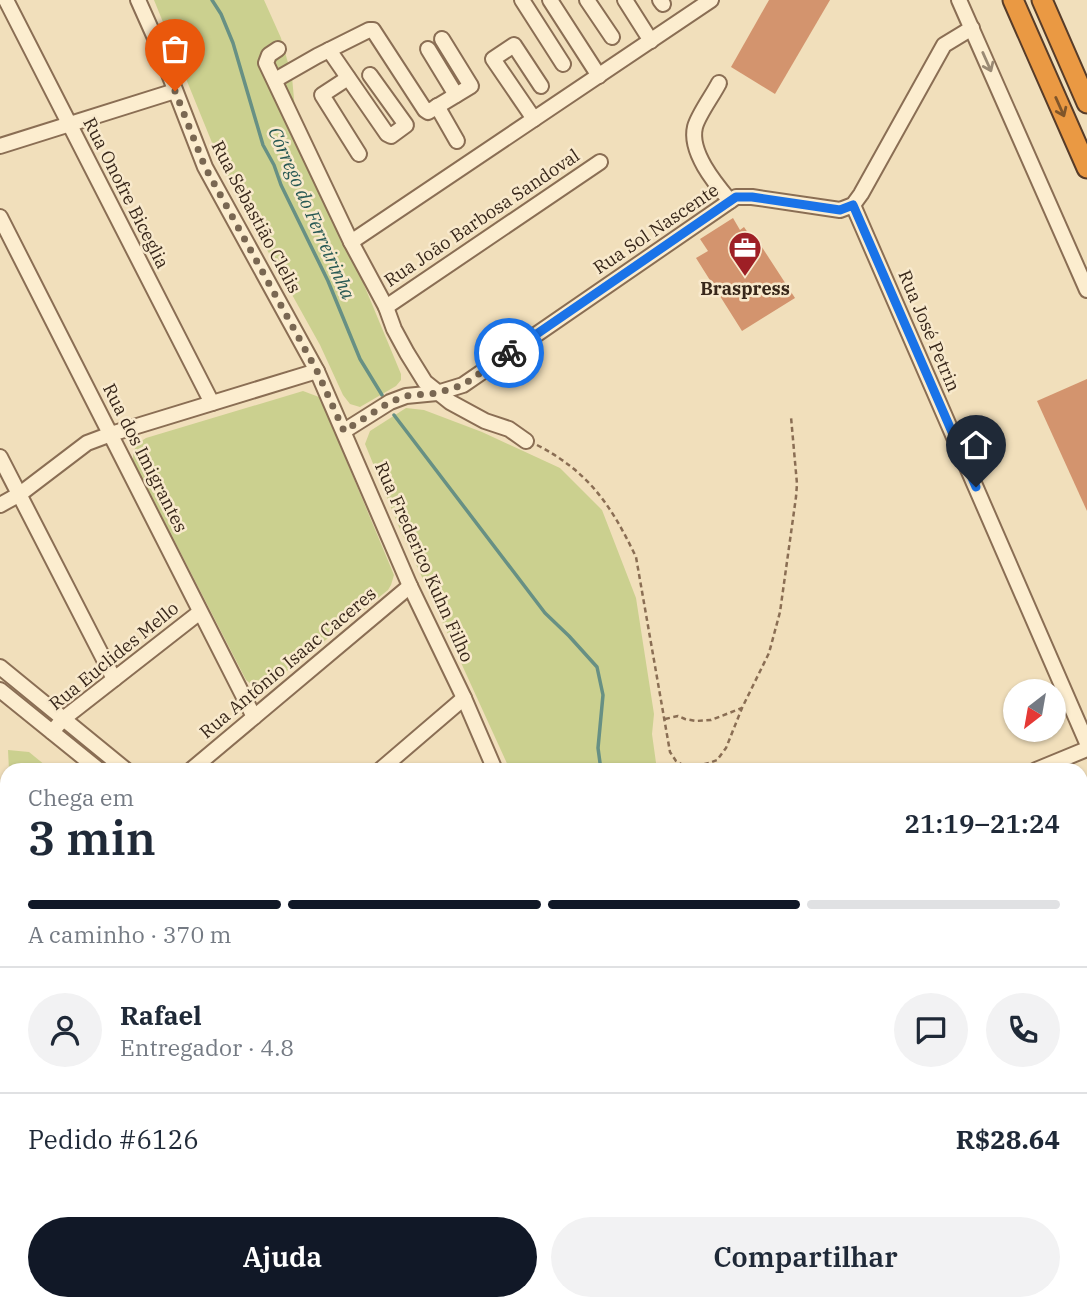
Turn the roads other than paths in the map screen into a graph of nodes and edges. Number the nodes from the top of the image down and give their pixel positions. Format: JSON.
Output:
{"nodes":[{"id":1,"x":6,"y":0,"type":"edge"},
{"id":2,"x":138,"y":0,"type":"edge"},
{"id":3,"x":522,"y":0,"type":"edge"},
{"id":4,"x":550,"y":0,"type":"edge"},
{"id":5,"x":587,"y":0,"type":"edge"},
{"id":6,"x":625,"y":0,"type":"edge"},
{"id":7,"x":711,"y":0,"type":"edge"},
{"id":8,"x":959,"y":0,"type":"edge"},
{"id":9,"x":1013,"y":0,"type":"edge"},
{"id":10,"x":1042,"y":0,"type":"edge"},
{"id":11,"x":696,"y":4,"type":"edge"},
{"id":12,"x":972,"y":28,"type":"junction"},
{"id":13,"x":612,"y":37,"type":"dead end"},
{"id":14,"x":442,"y":39,"type":"dead end"},
{"id":15,"x":651,"y":41,"type":"junction"},
{"id":16,"x":428,"y":48,"type":"dead end"},
{"id":17,"x":278,"y":49,"type":"dead end"},
{"id":18,"x":329,"y":50,"type":"junction"},
{"id":19,"x":563,"y":64,"type":"dead end"},
{"id":20,"x":370,"y":75,"type":"dead end"},
{"id":21,"x":599,"y":76,"type":"junction"},
{"id":22,"x":348,"y":78,"type":"junction"},
{"id":23,"x":275,"y":80,"type":"junction"},
{"id":24,"x":719,"y":83,"type":"dead end"},
{"id":25,"x":541,"y":86,"type":"dead end"},
{"id":26,"x":175,"y":91,"type":"junction"},
{"id":27,"x":456,"y":95,"type":"junction"},
{"id":28,"x":1087,"y":103,"type":"edge"},
{"id":29,"x":437,"y":106,"type":"junction"},
{"id":30,"x":534,"y":119,"type":"junction"},
{"id":31,"x":69,"y":124,"type":"junction"},
{"id":32,"x":457,"y":141,"type":"dead end"},
{"id":33,"x":0,"y":146,"type":"edge"},
{"id":34,"x":359,"y":154,"type":"dead end"},
{"id":35,"x":600,"y":162,"type":"dead end"},
{"id":36,"x":1087,"y":168,"type":"edge"},
{"id":37,"x":730,"y":201,"type":"junction"},
{"id":38,"x":853,"y":205,"type":"junction"},
{"id":39,"x":0,"y":217,"type":"edge"},
{"id":40,"x":351,"y":242,"type":"junction"},
{"id":41,"x":1087,"y":290,"type":"edge"},
{"id":42,"x":386,"y":307,"type":"junction"},
{"id":43,"x":317,"y":371,"type":"junction"},
{"id":44,"x":437,"y":393,"type":"junction"},
{"id":45,"x":212,"y":403,"type":"junction"},
{"id":46,"x":344,"y":431,"type":"junction"},
{"id":47,"x":111,"y":434,"type":"junction"},
{"id":48,"x":526,"y":441,"type":"road end"},
{"id":49,"x":0,"y":457,"type":"edge"},
{"id":50,"x":20,"y":494,"type":"junction"},
{"id":51,"x":0,"y":505,"type":"edge"},
{"id":52,"x":410,"y":586,"type":"junction"},
{"id":53,"x":200,"y":612,"type":"junction"},
{"id":54,"x":0,"y":667,"type":"edge"},
{"id":55,"x":114,"y":679,"type":"junction"},
{"id":56,"x":2,"y":695,"type":"edge"},
{"id":57,"x":464,"y":698,"type":"junction"},
{"id":58,"x":254,"y":717,"type":"junction"},
{"id":59,"x":63,"y":719,"type":"junction"},
{"id":60,"x":52,"y":732,"type":"junction"},
{"id":61,"x":1087,"y":743,"type":"edge"},
{"id":62,"x":1087,"y":749,"type":"edge"},
{"id":63,"x":90,"y":763,"type":"edge"},
{"id":64,"x":117,"y":763,"type":"edge"},
{"id":65,"x":199,"y":763,"type":"edge"},
{"id":66,"x":388,"y":763,"type":"edge"},
{"id":67,"x":492,"y":763,"type":"edge"},
{"id":68,"x":1052,"y":763,"type":"edge"}],
"edges":[{"from":1,"to":31,"type":"street","name":"Rua Onofre Biceglia"},
{"from":2,"to":26,"type":"street","name":"Rua Sebastião Clelis"},
{"from":3,"to":19,"type":"street"},
{"from":4,"to":21,"type":"street"},
{"from":5,"to":13,"type":"street"},
{"from":6,"to":15,"type":"street"},
{"from":7,"to":11,"type":"street"},
{"from":8,"to":12,"type":"street"},
{"from":9,"to":36,"type":"highway","one_way":true},
{"from":10,"to":28,"type":"highway"},
{"from":11,"to":15,"type":"street"},
{"from":12,"to":38,"type":"street"},
{"from":12,"to":41,"type":"street","one_way":true},
{"from":14,"to":27,"type":"street"},
{"from":15,"to":21,"type":"street"},
{"from":16,"to":27,"type":"street"},
{"from":17,"to":23,"type":"street"},
{"from":18,"to":22,"type":"street"},
{"from":18,"to":23,"type":"street"},
{"from":18,"to":29,"type":"street"},
{"from":20,"to":22,"type":"street"},
{"from":21,"to":30,"type":"street"},
{"from":22,"to":34,"type":"street"},
{"from":23,"to":40,"type":"street"},
{"from":24,"to":37,"type":"street"},
{"from":25,"to":30,"type":"street"},
{"from":26,"to":31,"type":"street"},
{"from":26,"to":43,"type":"street","name":"Rua Sebastião Clelis"},
{"from":27,"to":29,"type":"street"},
{"from":29,"to":32,"type":"street"},
{"from":30,"to":40,"type":"street"},
{"from":31,"to":33,"type":"street"},
{"from":31,"to":45,"type":"street","name":"Rua Onofre Biceglia"},
{"from":35,"to":42,"type":"street","name":"Rua João Barbosa Sandoval"},
{"from":37,"to":38,"type":"street","name":"Rua Sol Nascente"},
{"from":37,"to":44,"type":"street","name":"Rua Sol Nascente"},
{"from":38,"to":61,"type":"street","name":"Rua José Petrin"},
{"from":39,"to":47,"type":"street","name":"Rua dos Imigrantes"},
{"from":40,"to":42,"type":"street"},
{"from":42,"to":44,"type":"street"},
{"from":43,"to":45,"type":"street"},
{"from":43,"to":46,"type":"street","name":"Rua Frederico Kuhn Filho"},
{"from":44,"to":46,"type":"street","name":"Rua Sol Nascente"},
{"from":44,"to":48,"type":"street"},
{"from":45,"to":47,"type":"street"},
{"from":46,"to":52,"type":"street","name":"Rua Frederico Kuhn Filho"},
{"from":47,"to":50,"type":"street"},
{"from":47,"to":53,"type":"street","name":"Rua dos Imigrantes"},
{"from":49,"to":50,"type":"street"},
{"from":50,"to":51,"type":"street"},
{"from":50,"to":55,"type":"street"},
{"from":52,"to":57,"type":"street","name":"Rua Frederico Kuhn Filho"},
{"from":52,"to":58,"type":"street","name":"Rua Antônio Isaac Caceres"},
{"from":53,"to":55,"type":"street","name":"Rua Euclides Mello"},
{"from":53,"to":58,"type":"street","name":"Rua dos Imigrantes"},
{"from":54,"to":59,"type":"street"},
{"from":55,"to":59,"type":"street","name":"Rua Euclides Mello"},
{"from":56,"to":60,"type":"street"},
{"from":57,"to":66,"type":"street"},
{"from":57,"to":67,"type":"street","name":"Rua Frederico Kuhn Filho"},
{"from":58,"to":65,"type":"street","name":"Rua Antônio Isaac Caceres"},
{"from":59,"to":60,"type":"street","name":"Rua Euclides Mello"},
{"from":59,"to":64,"type":"street"},
{"from":60,"to":63,"type":"street"},
{"from":62,"to":68,"type":"street"}]}
